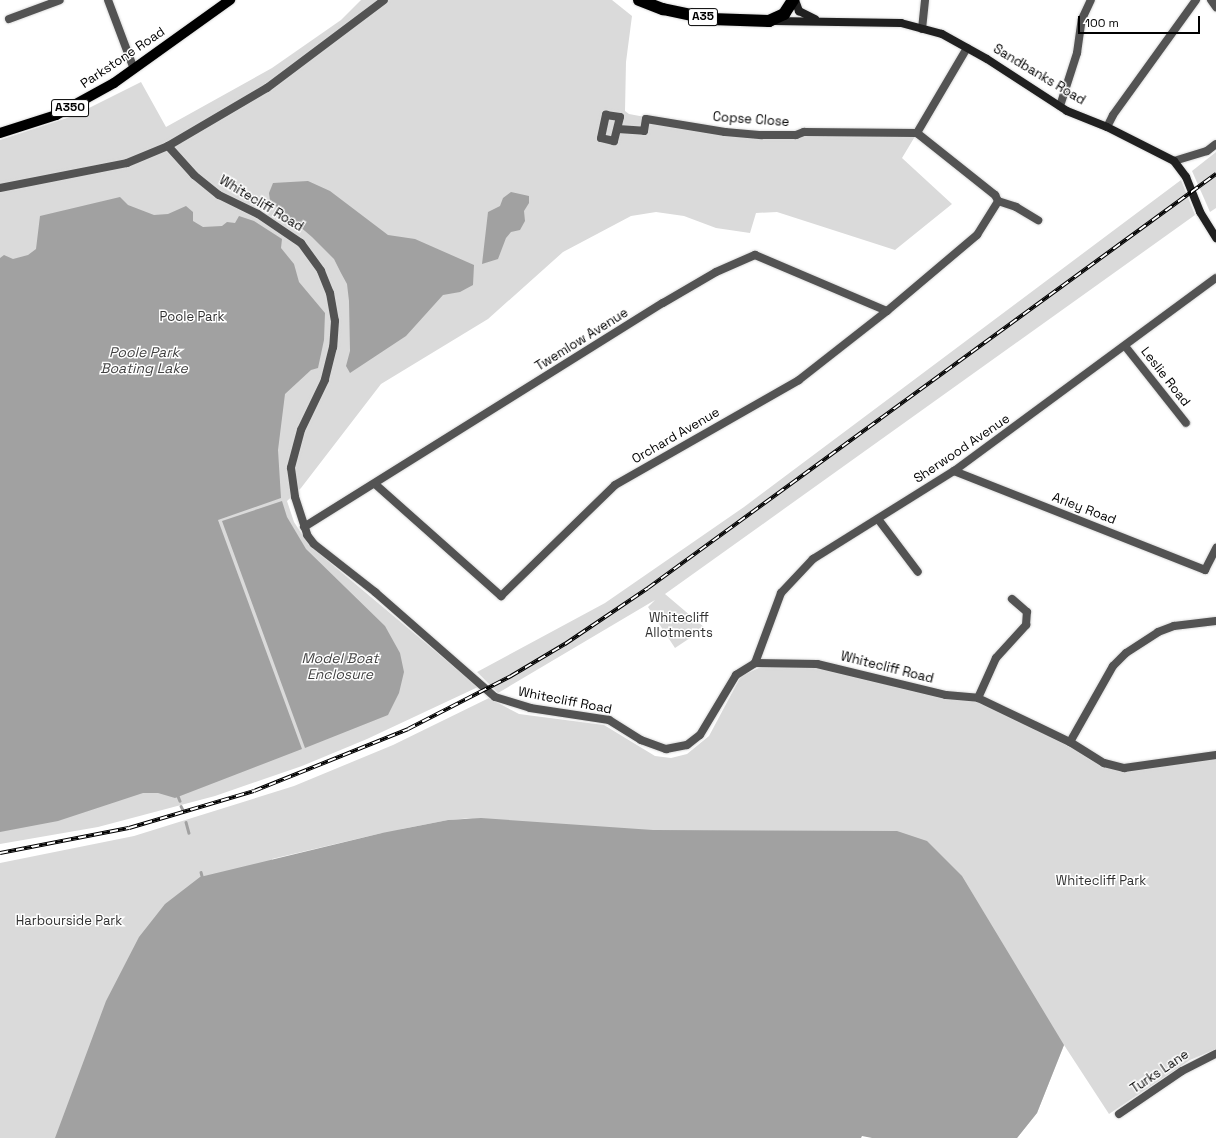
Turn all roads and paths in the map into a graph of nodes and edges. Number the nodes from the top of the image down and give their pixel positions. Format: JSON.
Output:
{"nodes":[{"id":1,"x":60,"y":0,"type":"edge"},
{"id":2,"x":108,"y":0,"type":"edge"},
{"id":3,"x":230,"y":0,"type":"edge"},
{"id":4,"x":384,"y":0,"type":"edge"},
{"id":5,"x":639,"y":0,"type":"edge"},
{"id":6,"x":794,"y":0,"type":"edge"},
{"id":7,"x":925,"y":0,"type":"edge"},
{"id":8,"x":1091,"y":0,"type":"edge"},
{"id":9,"x":1196,"y":0,"type":"edge"},
{"id":10,"x":1211,"y":0,"type":"edge"},
{"id":11,"x":1216,"y":7,"type":"edge"},
{"id":12,"x":9,"y":19,"type":"dead end"},
{"id":13,"x":769,"y":21,"type":"junction"},
{"id":14,"x":823,"y":22,"type":"junction"},
{"id":15,"x":922,"y":28,"type":"junction"},
{"id":16,"x":967,"y":48,"type":"junction"},
{"id":17,"x":134,"y":69,"type":"junction"},
{"id":18,"x":1060,"y":106,"type":"junction"},
{"id":19,"x":1107,"y":127,"type":"junction"},
{"id":20,"x":618,"y":129,"type":"dead end"},
{"id":21,"x":0,"y":132,"type":"edge"},
{"id":22,"x":917,"y":133,"type":"junction"},
{"id":23,"x":1216,"y":144,"type":"edge"},
{"id":24,"x":168,"y":146,"type":"junction"},
{"id":25,"x":1174,"y":161,"type":"junction"},
{"id":26,"x":0,"y":188,"type":"edge"},
{"id":27,"x":998,"y":201,"type":"junction"},
{"id":28,"x":1038,"y":220,"type":"dead end"},
{"id":29,"x":1216,"y":238,"type":"edge"},
{"id":30,"x":1216,"y":278,"type":"edge"},
{"id":31,"x":887,"y":310,"type":"junction"},
{"id":32,"x":1126,"y":346,"type":"junction"},
{"id":33,"x":1186,"y":423,"type":"dead end"},
{"id":34,"x":954,"y":471,"type":"junction"},
{"id":35,"x":374,"y":484,"type":"junction"},
{"id":36,"x":878,"y":518,"type":"junction"},
{"id":37,"x":304,"y":527,"type":"junction"},
{"id":38,"x":1216,"y":548,"type":"edge"},
{"id":39,"x":918,"y":572,"type":"dead end"},
{"id":40,"x":1012,"y":599,"type":"dead end"},
{"id":41,"x":1216,"y":621,"type":"edge"},
{"id":42,"x":755,"y":663,"type":"junction"},
{"id":43,"x":978,"y":698,"type":"junction"},
{"id":44,"x":1070,"y":742,"type":"junction"},
{"id":45,"x":1216,"y":755,"type":"edge"},
{"id":46,"x":1216,"y":1054,"type":"edge"},
{"id":47,"x":1119,"y":1114,"type":"dead end"}],
"edges":[{"from":1,"to":12,"type":"street"},
{"from":2,"to":17,"type":"street"},
{"from":3,"to":17,"type":"main road","name":"Parkstone Road","number":"A350"},
{"from":4,"to":24,"type":"street"},
{"from":5,"to":13,"type":"highway","name":"Sandbanks Road","number":"A35"},
{"from":6,"to":13,"type":"highway"},
{"from":6,"to":14,"type":"main road","name":"Sandbanks Road"},
{"from":7,"to":15,"type":"street"},
{"from":8,"to":18,"type":"street"},
{"from":9,"to":19,"type":"street"},
{"from":10,"to":11,"type":"street"},
{"from":13,"to":14,"type":"main road","name":"Sandbanks Road"},
{"from":14,"to":15,"type":"main road","name":"Sandbanks Road"},
{"from":15,"to":16,"type":"main road","name":"Sandbanks Road"},
{"from":16,"to":18,"type":"main road","name":"Sandbanks Road"},
{"from":16,"to":22,"type":"street"},
{"from":17,"to":21,"type":"main road","name":"Parkstone Road","number":"A350"},
{"from":18,"to":19,"type":"main road","name":"Sandbanks Road"},
{"from":19,"to":25,"type":"main road","name":"Sandbanks Road"},
{"from":20,"to":22,"type":"street","name":"Copse Close"},
{"from":22,"to":27,"type":"street"},
{"from":23,"to":25,"type":"street"},
{"from":24,"to":26,"type":"street"},
{"from":24,"to":37,"type":"street","name":"Whitecliff Road"},
{"from":25,"to":29,"type":"main road","name":"Sandbanks Road"},
{"from":27,"to":28,"type":"street"},
{"from":27,"to":31,"type":"street","name":"Orchard Avenue"},
{"from":30,"to":32,"type":"street","name":"Sherwood Avenue"},
{"from":31,"to":35,"type":"street","name":"Twemlow Avenue"},
{"from":31,"to":35,"type":"street","name":"Orchard Avenue"},
{"from":32,"to":33,"type":"street","name":"Leslie Road"},
{"from":32,"to":34,"type":"street","name":"Sherwood Avenue"},
{"from":34,"to":36,"type":"street","name":"Sherwood Avenue"},
{"from":34,"to":38,"type":"street","name":"Arley Road"},
{"from":35,"to":37,"type":"street","name":"Twemlow Avenue"},
{"from":36,"to":39,"type":"street"},
{"from":36,"to":42,"type":"street","name":"Sherwood Avenue"},
{"from":37,"to":42,"type":"street","name":"Whitecliff Road"},
{"from":40,"to":43,"type":"street"},
{"from":41,"to":44,"type":"street"},
{"from":42,"to":43,"type":"street","name":"Whitecliff Road"},
{"from":43,"to":44,"type":"street","name":"Whitecliff Road"},
{"from":44,"to":45,"type":"street","name":"Whitecliff Road"},
{"from":46,"to":47,"type":"street","name":"Turks Lane"}]}
